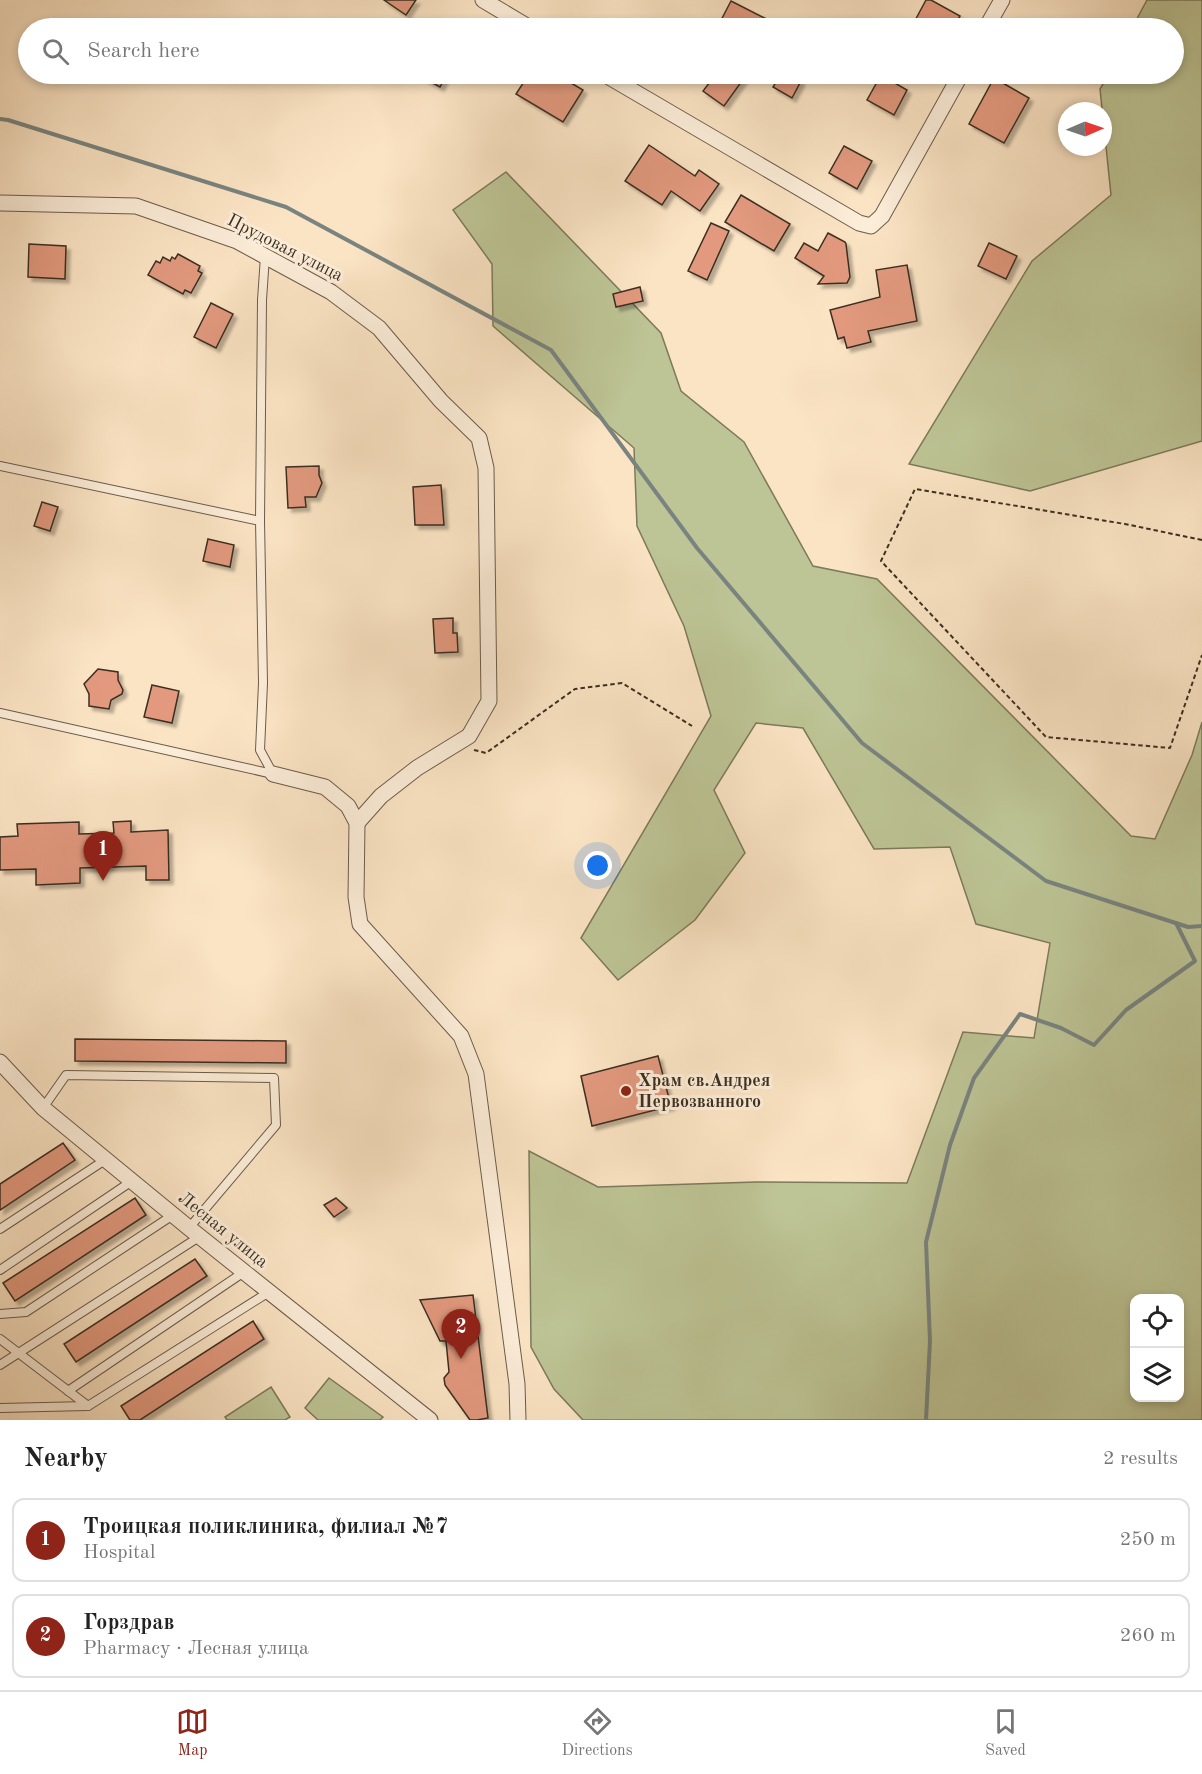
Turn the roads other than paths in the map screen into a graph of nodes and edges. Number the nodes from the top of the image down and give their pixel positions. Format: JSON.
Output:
{"nodes":[{"id":1,"x":483,"y":0,"type":"edge"},
{"id":2,"x":1002,"y":0,"type":"edge"},
{"id":3,"x":513,"y":18,"type":"edge"},
{"id":4,"x":992,"y":18,"type":"edge"},
{"id":5,"x":621,"y":84,"type":"edge"},
{"id":6,"x":955,"y":84,"type":"edge"},
{"id":7,"x":0,"y":204,"type":"edge"},
{"id":8,"x":265,"y":256,"type":"junction"},
{"id":9,"x":0,"y":466,"type":"edge"},
{"id":10,"x":260,"y":521,"type":"junction"},
{"id":11,"x":0,"y":713,"type":"edge"},
{"id":12,"x":273,"y":774,"type":"junction"},
{"id":13,"x":357,"y":823,"type":"junction"},
{"id":14,"x":0,"y":1062,"type":"edge"},
{"id":15,"x":43,"y":1108,"type":"junction"},
{"id":16,"x":105,"y":1160,"type":"junction"},
{"id":17,"x":132,"y":1181,"type":"junction"},
{"id":18,"x":172,"y":1215,"type":"junction"},
{"id":19,"x":0,"y":1229,"type":"edge"},
{"id":20,"x":194,"y":1233,"type":"junction"},
{"id":21,"x":0,"y":1270,"type":"edge"},
{"id":22,"x":244,"y":1272,"type":"junction"},
{"id":23,"x":269,"y":1292,"type":"junction"},
{"id":24,"x":0,"y":1314,"type":"edge"},
{"id":25,"x":0,"y":1339,"type":"edge"},
{"id":26,"x":20,"y":1354,"type":"junction"},
{"id":27,"x":0,"y":1365,"type":"edge"},
{"id":28,"x":68,"y":1391,"type":"junction"},
{"id":29,"x":88,"y":1406,"type":"junction"},
{"id":30,"x":0,"y":1408,"type":"edge"},
{"id":31,"x":430,"y":1420,"type":"edge"},
{"id":32,"x":518,"y":1420,"type":"edge"}],
"edges":[{"from":1,"to":3,"type":"street"},
{"from":2,"to":4,"type":"street"},
{"from":5,"to":6,"type":"street"},
{"from":7,"to":8,"type":"street","name":"Прудовая улица"},
{"from":8,"to":10,"type":"lane"},
{"from":8,"to":13,"type":"street","name":"Прудовая улица"},
{"from":9,"to":10,"type":"lane"},
{"from":10,"to":12,"type":"lane"},
{"from":11,"to":12,"type":"lane"},
{"from":12,"to":13,"type":"street"},
{"from":13,"to":32,"type":"street"},
{"from":14,"to":15,"type":"street","name":"Лесная улица"},
{"from":15,"to":16,"type":"street","name":"Лесная улица"},
{"from":15,"to":20,"type":"lane"},
{"from":16,"to":17,"type":"street","name":"Лесная улица"},
{"from":16,"to":19,"type":"lane"},
{"from":17,"to":18,"type":"street","name":"Лесная улица"},
{"from":17,"to":21,"type":"lane"},
{"from":18,"to":20,"type":"street","name":"Лесная улица"},
{"from":18,"to":24,"type":"lane"},
{"from":20,"to":22,"type":"street","name":"Лесная улица"},
{"from":20,"to":26,"type":"lane"},
{"from":22,"to":23,"type":"street","name":"Лесная улица"},
{"from":22,"to":28,"type":"lane"},
{"from":23,"to":29,"type":"lane"},
{"from":23,"to":31,"type":"street","name":"Лесная улица"},
{"from":25,"to":26,"type":"lane"},
{"from":26,"to":27,"type":"lane"},
{"from":26,"to":28,"type":"lane"},
{"from":28,"to":29,"type":"lane"},
{"from":29,"to":30,"type":"lane"}]}
